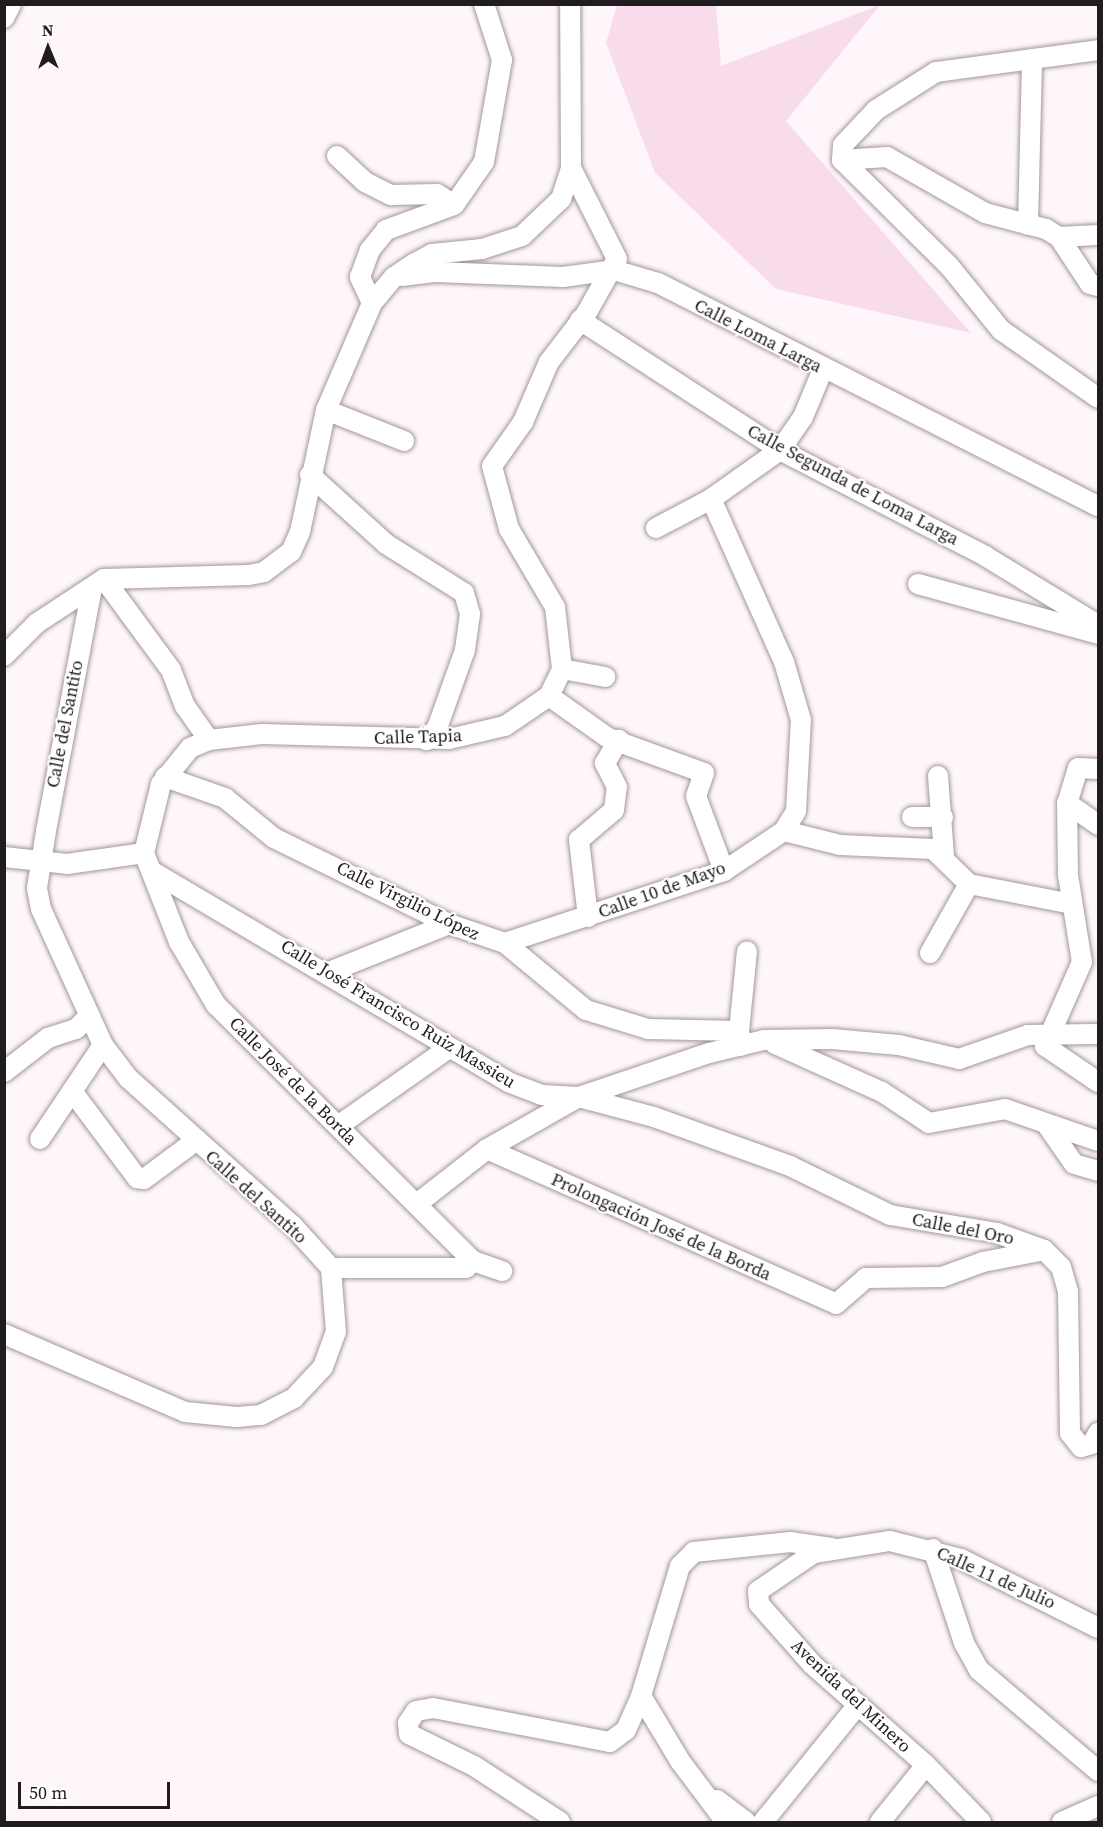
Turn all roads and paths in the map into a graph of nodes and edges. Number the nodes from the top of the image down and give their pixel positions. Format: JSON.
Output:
{"nodes":[{"id":1,"x":11,"y":4,"type":"edge"},
{"id":2,"x":484,"y":4,"type":"edge"},
{"id":3,"x":570,"y":4,"type":"edge"},
{"id":4,"x":4,"y":18,"type":"edge"},
{"id":5,"x":1098,"y":50,"type":"edge"},
{"id":6,"x":1032,"y":59,"type":"junction"},
{"id":7,"x":337,"y":156,"type":"dead end"},
{"id":8,"x":842,"y":160,"type":"junction"},
{"id":9,"x":571,"y":168,"type":"junction"},
{"id":10,"x":454,"y":204,"type":"junction"},
{"id":11,"x":1028,"y":225,"type":"junction"},
{"id":12,"x":1098,"y":235,"type":"edge"},
{"id":13,"x":1059,"y":237,"type":"junction"},
{"id":14,"x":614,"y":270,"type":"junction"},
{"id":15,"x":394,"y":277,"type":"junction"},
{"id":16,"x":1098,"y":286,"type":"edge"},
{"id":17,"x":372,"y":303,"type":"junction"},
{"id":18,"x":580,"y":320,"type":"junction"},
{"id":19,"x":823,"y":369,"type":"junction"},
{"id":20,"x":1098,"y":398,"type":"edge"},
{"id":21,"x":326,"y":410,"type":"junction"},
{"id":22,"x":404,"y":441,"type":"dead end"},
{"id":23,"x":780,"y":450,"type":"junction"},
{"id":24,"x":310,"y":475,"type":"junction"},
{"id":25,"x":711,"y":499,"type":"junction"},
{"id":26,"x":1098,"y":506,"type":"edge"},
{"id":27,"x":656,"y":528,"type":"dead end"},
{"id":28,"x":98,"y":583,"type":"junction"},
{"id":29,"x":918,"y":584,"type":"dead end"},
{"id":30,"x":1098,"y":625,"type":"edge"},
{"id":31,"x":1098,"y":634,"type":"edge"},
{"id":32,"x":4,"y":656,"type":"edge"},
{"id":33,"x":562,"y":669,"type":"junction"},
{"id":34,"x":605,"y":677,"type":"dead end"},
{"id":35,"x":549,"y":696,"type":"junction"},
{"id":36,"x":209,"y":740,"type":"junction"},
{"id":37,"x":427,"y":740,"type":"junction"},
{"id":38,"x":619,"y":740,"type":"junction"},
{"id":39,"x":1090,"y":767,"type":"edge"},
{"id":40,"x":938,"y":776,"type":"dead end"},
{"id":41,"x":165,"y":777,"type":"junction"},
{"id":42,"x":1067,"y":803,"type":"junction"},
{"id":43,"x":912,"y":817,"type":"dead end"},
{"id":44,"x":943,"y":817,"type":"junction"},
{"id":45,"x":1098,"y":825,"type":"edge"},
{"id":46,"x":784,"y":831,"type":"junction"},
{"id":47,"x":144,"y":853,"type":"junction"},
{"id":48,"x":944,"y":855,"type":"junction"},
{"id":49,"x":4,"y":857,"type":"edge"},
{"id":50,"x":41,"y":862,"type":"junction"},
{"id":51,"x":724,"y":871,"type":"junction"},
{"id":52,"x":155,"y":873,"type":"junction"},
{"id":53,"x":969,"y":884,"type":"junction"},
{"id":54,"x":1072,"y":904,"type":"junction"},
{"id":55,"x":588,"y":917,"type":"junction"},
{"id":56,"x":449,"y":924,"type":"junction"},
{"id":57,"x":505,"y":943,"type":"junction"},
{"id":58,"x":747,"y":951,"type":"dead end"},
{"id":59,"x":930,"y":953,"type":"dead end"},
{"id":60,"x":329,"y":972,"type":"junction"},
{"id":61,"x":88,"y":1017,"type":"junction"},
{"id":62,"x":1098,"y":1034,"type":"edge"},
{"id":63,"x":1046,"y":1036,"type":"junction"},
{"id":64,"x":740,"y":1038,"type":"junction"},
{"id":65,"x":764,"y":1041,"type":"junction"},
{"id":66,"x":103,"y":1045,"type":"junction"},
{"id":67,"x":449,"y":1048,"type":"junction"},
{"id":68,"x":4,"y":1072,"type":"edge"},
{"id":69,"x":1098,"y":1082,"type":"edge"},
{"id":70,"x":72,"y":1091,"type":"junction"},
{"id":71,"x":579,"y":1096,"type":"junction"},
{"id":72,"x":1047,"y":1125,"type":"junction"},
{"id":73,"x":338,"y":1126,"type":"junction"},
{"id":74,"x":40,"y":1139,"type":"dead end"},
{"id":75,"x":1098,"y":1141,"type":"edge"},
{"id":76,"x":194,"y":1142,"type":"junction"},
{"id":77,"x":487,"y":1149,"type":"junction"},
{"id":78,"x":790,"y":1166,"type":"joint"},
{"id":79,"x":1098,"y":1171,"type":"edge"},
{"id":80,"x":418,"y":1203,"type":"junction"},
{"id":81,"x":1044,"y":1250,"type":"junction"},
{"id":82,"x":473,"y":1261,"type":"junction"},
{"id":83,"x":331,"y":1268,"type":"junction"},
{"id":84,"x":502,"y":1271,"type":"dead end"},
{"id":85,"x":4,"y":1334,"type":"edge"},
{"id":86,"x":1098,"y":1433,"type":"edge"},
{"id":87,"x":890,"y":1541,"type":"joint"},
{"id":88,"x":832,"y":1548,"type":"junction"},
{"id":89,"x":933,"y":1549,"type":"junction"},
{"id":90,"x":1098,"y":1628,"type":"edge"},
{"id":91,"x":641,"y":1696,"type":"junction"},
{"id":92,"x":857,"y":1706,"type":"junction"},
{"id":93,"x":926,"y":1766,"type":"junction"},
{"id":94,"x":1098,"y":1771,"type":"edge"},
{"id":95,"x":708,"y":1793,"type":"junction"},
{"id":96,"x":1098,"y":1806,"type":"edge"},
{"id":97,"x":560,"y":1822,"type":"edge"},
{"id":98,"x":726,"y":1822,"type":"edge"},
{"id":99,"x":746,"y":1822,"type":"edge"},
{"id":100,"x":763,"y":1822,"type":"edge"},
{"id":101,"x":880,"y":1822,"type":"edge"},
{"id":102,"x":981,"y":1822,"type":"edge"},
{"id":103,"x":1062,"y":1822,"type":"edge"}],
"edges":[{"from":1,"to":4,"type":"street"},
{"from":2,"to":10,"type":"street"},
{"from":3,"to":9,"type":"street"},
{"from":5,"to":6,"type":"street"},
{"from":6,"to":8,"type":"street"},
{"from":6,"to":11,"type":"street"},
{"from":7,"to":10,"type":"street"},
{"from":8,"to":11,"type":"street"},
{"from":8,"to":20,"type":"street"},
{"from":9,"to":14,"type":"street"},
{"from":9,"to":15,"type":"street"},
{"from":10,"to":17,"type":"street"},
{"from":11,"to":13,"type":"street"},
{"from":12,"to":13,"type":"street"},
{"from":13,"to":16,"type":"street"},
{"from":14,"to":15,"type":"street","name":"Calle Loma Larga"},
{"from":14,"to":18,"type":"street"},
{"from":14,"to":19,"type":"street","name":"Calle Loma Larga"},
{"from":15,"to":17,"type":"street"},
{"from":17,"to":21,"type":"street"},
{"from":18,"to":23,"type":"street","name":"Calle Segunda de Loma Larga"},
{"from":18,"to":33,"type":"street"},
{"from":19,"to":23,"type":"street"},
{"from":19,"to":26,"type":"street","name":"Calle Loma Larga"},
{"from":21,"to":22,"type":"street"},
{"from":21,"to":24,"type":"street"},
{"from":23,"to":25,"type":"street"},
{"from":23,"to":30,"type":"street","name":"Calle Segunda de Loma Larga"},
{"from":24,"to":28,"type":"street"},
{"from":24,"to":37,"type":"street"},
{"from":25,"to":27,"type":"street"},
{"from":25,"to":46,"type":"street"},
{"from":28,"to":32,"type":"street"},
{"from":28,"to":36,"type":"street"},
{"from":28,"to":50,"type":"street","name":"Calle del Santito"},
{"from":29,"to":31,"type":"street"},
{"from":33,"to":34,"type":"street"},
{"from":33,"to":35,"type":"street"},
{"from":35,"to":37,"type":"street","name":"Calle Tapia"},
{"from":35,"to":38,"type":"street"},
{"from":36,"to":37,"type":"street","name":"Calle Tapia"},
{"from":36,"to":41,"type":"street","name":"Calle Tapia"},
{"from":38,"to":51,"type":"street"},
{"from":38,"to":55,"type":"street"},
{"from":39,"to":42,"type":"street"},
{"from":40,"to":44,"type":"street"},
{"from":41,"to":47,"type":"street","name":"Calle Tapia"},
{"from":41,"to":56,"type":"street","name":"Calle Virgilio López"},
{"from":42,"to":45,"type":"street"},
{"from":42,"to":54,"type":"street"},
{"from":43,"to":44,"type":"street"},
{"from":44,"to":48,"type":"street"},
{"from":46,"to":48,"type":"street"},
{"from":46,"to":51,"type":"street","name":"Calle 10 de Mayo"},
{"from":47,"to":50,"type":"street"},
{"from":47,"to":52,"type":"street"},
{"from":48,"to":53,"type":"street"},
{"from":49,"to":50,"type":"street"},
{"from":50,"to":61,"type":"street","name":"Calle del Santito"},
{"from":51,"to":55,"type":"street","name":"Calle 10 de Mayo"},
{"from":52,"to":60,"type":"street","name":"Calle José Francisco Ruiz Massieu"},
{"from":52,"to":73,"type":"street","name":"Calle José de la Borda"},
{"from":53,"to":54,"type":"street"},
{"from":53,"to":59,"type":"street"},
{"from":54,"to":63,"type":"street"},
{"from":55,"to":57,"type":"street","name":"Calle 10 de Mayo"},
{"from":56,"to":57,"type":"street","name":"Calle Virgilio López"},
{"from":56,"to":60,"type":"street"},
{"from":57,"to":64,"type":"street","name":"Calle Virgilio López"},
{"from":58,"to":64,"type":"street"},
{"from":60,"to":67,"type":"street","name":"Calle José Francisco Ruiz Massieu"},
{"from":61,"to":66,"type":"street","name":"Calle del Santito"},
{"from":61,"to":68,"type":"street"},
{"from":62,"to":63,"type":"street"},
{"from":63,"to":65,"type":"street"},
{"from":63,"to":69,"type":"street"},
{"from":64,"to":65,"type":"street"},
{"from":64,"to":71,"type":"street"},
{"from":65,"to":72,"type":"street"},
{"from":66,"to":70,"type":"street"},
{"from":66,"to":76,"type":"street","name":"Calle del Santito"},
{"from":67,"to":71,"type":"street","name":"Calle José Francisco Ruiz Massieu"},
{"from":67,"to":73,"type":"street"},
{"from":70,"to":74,"type":"street"},
{"from":70,"to":76,"type":"street"},
{"from":71,"to":77,"type":"street"},
{"from":71,"to":78,"type":"street","name":"Calle José Francisco Ruiz Massieu"},
{"from":72,"to":75,"type":"street"},
{"from":72,"to":79,"type":"street"},
{"from":73,"to":80,"type":"street","name":"Calle José de la Borda"},
{"from":76,"to":83,"type":"street","name":"Calle del Santito"},
{"from":77,"to":80,"type":"street"},
{"from":77,"to":81,"type":"street","name":"Prolongación José de la Borda"},
{"from":78,"to":81,"type":"street","name":"Calle del Oro"},
{"from":80,"to":82,"type":"street","name":"Calle José de la Borda"},
{"from":81,"to":86,"type":"street"},
{"from":82,"to":83,"type":"street"},
{"from":82,"to":84,"type":"street"},
{"from":83,"to":85,"type":"street"},
{"from":87,"to":88,"type":"street","name":"Avenida del Minero"},
{"from":87,"to":89,"type":"street","name":"Calle 11 de Julio"},
{"from":88,"to":91,"type":"street"},
{"from":88,"to":92,"type":"street","name":"Avenida del Minero"},
{"from":89,"to":90,"type":"street","name":"Calle 11 de Julio"},
{"from":89,"to":94,"type":"street"},
{"from":91,"to":95,"type":"street"},
{"from":91,"to":97,"type":"street"},
{"from":92,"to":93,"type":"street","name":"Avenida del Minero"},
{"from":92,"to":100,"type":"street"},
{"from":93,"to":101,"type":"street"},
{"from":93,"to":102,"type":"street","name":"Avenida del Minero"},
{"from":95,"to":98,"type":"street"},
{"from":95,"to":99,"type":"street"},
{"from":96,"to":103,"type":"street"}]}
